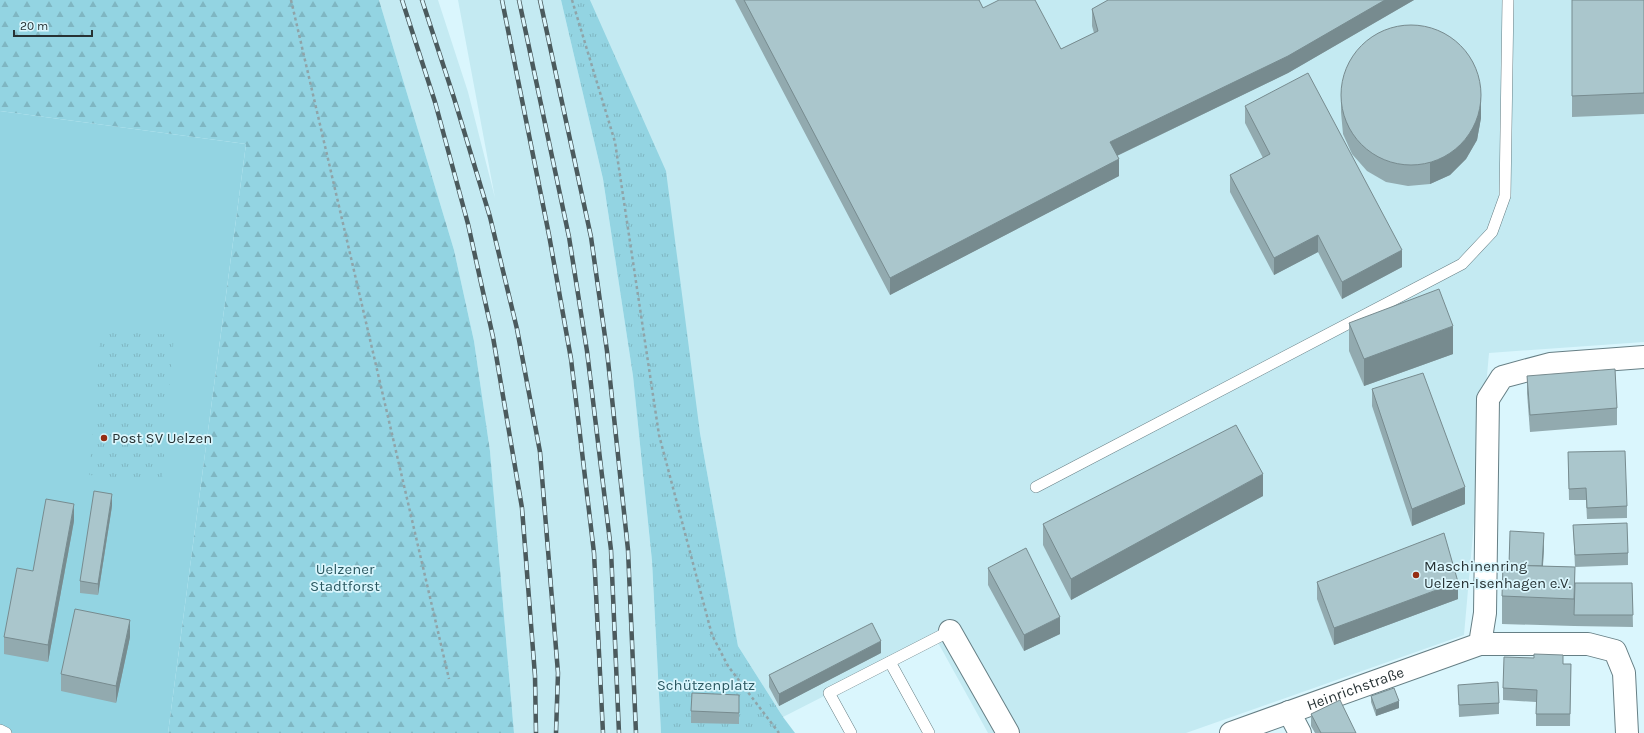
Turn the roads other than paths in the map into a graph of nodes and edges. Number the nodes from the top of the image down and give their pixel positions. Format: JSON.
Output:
{"nodes":[{"id":1,"x":1508,"y":0,"type":"edge"},
{"id":2,"x":1644,"y":357,"type":"edge"},
{"id":3,"x":1036,"y":487,"type":"dead end"},
{"id":4,"x":950,"y":631,"type":"joint"},
{"id":5,"x":1480,"y":644,"type":"junction"},
{"id":6,"x":890,"y":662,"type":"junction"},
{"id":7,"x":1289,"y":712,"type":"junction"},
{"id":8,"x":0,"y":730,"type":"edge"},
{"id":9,"x":6,"y":733,"type":"edge"},
{"id":10,"x":851,"y":733,"type":"edge"},
{"id":11,"x":929,"y":733,"type":"edge"},
{"id":12,"x":1008,"y":733,"type":"edge"},
{"id":13,"x":1231,"y":733,"type":"edge"},
{"id":14,"x":1300,"y":733,"type":"edge"},
{"id":15,"x":1627,"y":733,"type":"edge"}],
"edges":[{"from":1,"to":3,"type":"lane"},
{"from":2,"to":5,"type":"street"},
{"from":4,"to":6,"type":"lane"},
{"from":4,"to":12,"type":"street"},
{"from":5,"to":7,"type":"street","name":"Heinrichstraße"},
{"from":5,"to":15,"type":"street","name":"Heinrichstraße"},
{"from":6,"to":10,"type":"lane"},
{"from":6,"to":11,"type":"lane"},
{"from":7,"to":13,"type":"street","name":"Heinrichstraße"},
{"from":7,"to":14,"type":"street"},
{"from":8,"to":9,"type":"lane"}]}
